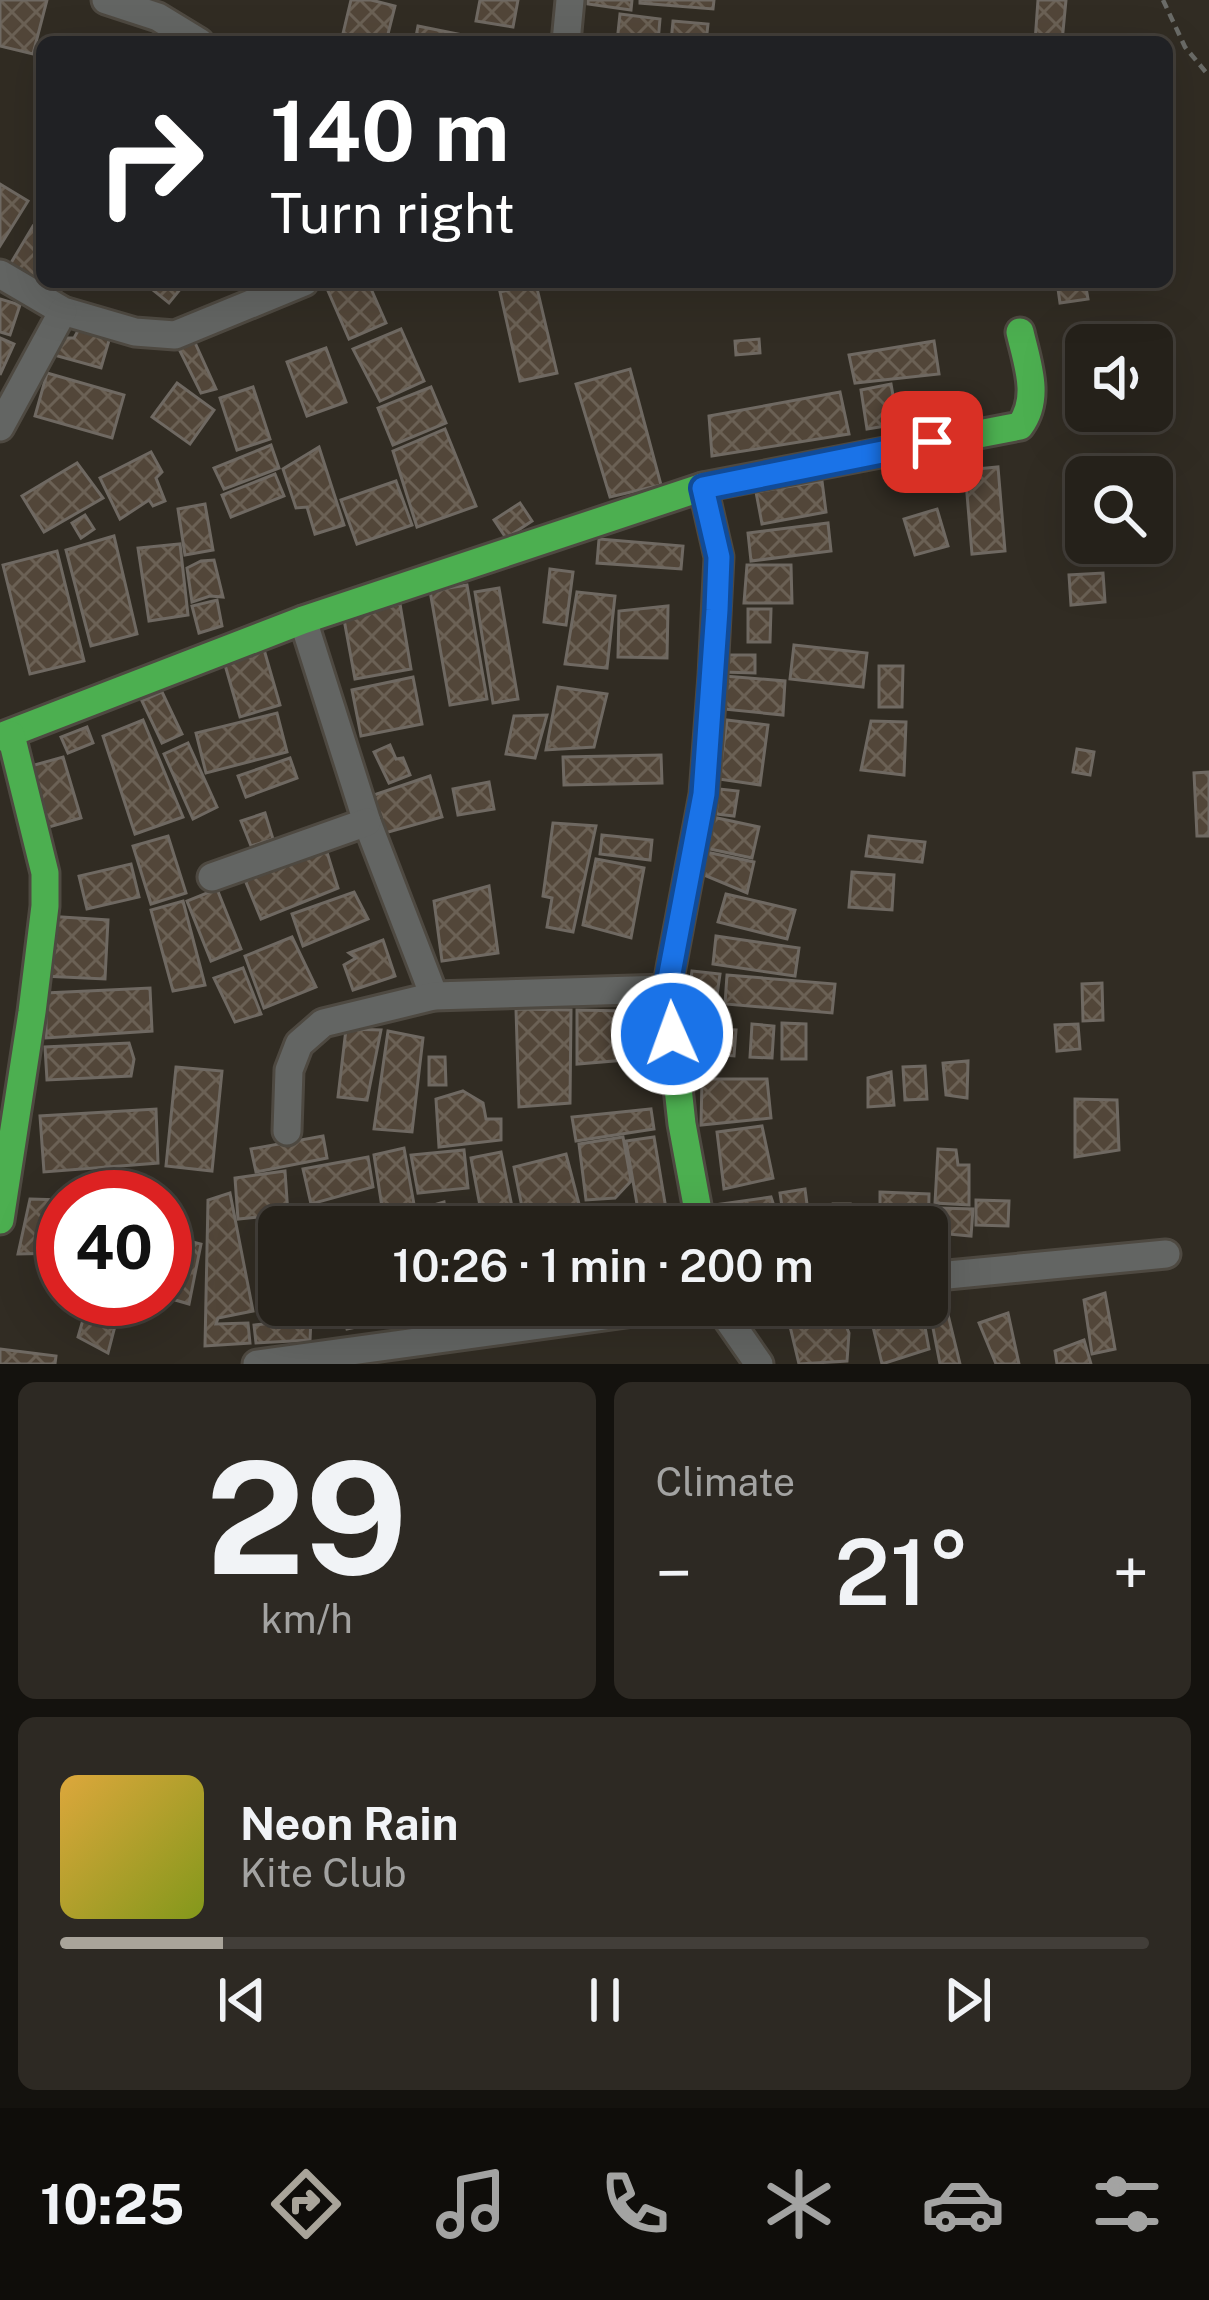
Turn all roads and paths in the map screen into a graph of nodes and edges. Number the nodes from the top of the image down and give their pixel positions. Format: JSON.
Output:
{"nodes":[{"id":1,"x":106,"y":0,"type":"edge"},
{"id":2,"x":570,"y":0,"type":"edge"},
{"id":3,"x":1162,"y":0,"type":"edge"},
{"id":4,"x":190,"y":36,"type":"edge"},
{"id":5,"x":567,"y":36,"type":"edge"},
{"id":6,"x":1209,"y":76,"type":"edge"},
{"id":7,"x":0,"y":274,"type":"edge"},
{"id":8,"x":289,"y":288,"type":"edge"},
{"id":9,"x":63,"y":311,"type":"junction"},
{"id":10,"x":1020,"y":332,"type":"dead end"},
{"id":11,"x":0,"y":427,"type":"edge"},
{"id":12,"x":703,"y":488,"type":"junction"},
{"id":13,"x":303,"y":620,"type":"junction"},
{"id":14,"x":5,"y":736,"type":"edge"},
{"id":15,"x":367,"y":822,"type":"junction"},
{"id":16,"x":212,"y":877,"type":"dead end"},
{"id":17,"x":667,"y":989,"type":"junction"},
{"id":18,"x":434,"y":996,"type":"junction"},
{"id":19,"x":287,"y":1131,"type":"dead end"},
{"id":20,"x":697,"y":1206,"type":"edge"},
{"id":21,"x":0,"y":1220,"type":"edge"},
{"id":22,"x":1166,"y":1254,"type":"dead end"},
{"id":23,"x":948,"y":1275,"type":"edge"},
{"id":24,"x":532,"y":1326,"type":"edge"},
{"id":25,"x":733,"y":1326,"type":"edge"},
{"id":26,"x":257,"y":1364,"type":"edge"},
{"id":27,"x":760,"y":1364,"type":"edge"}],
"edges":[{"from":1,"to":4,"type":"street"},
{"from":2,"to":5,"type":"street"},
{"from":3,"to":6,"type":"path"},
{"from":7,"to":9,"type":"street"},
{"from":8,"to":9,"type":"street"},
{"from":9,"to":11,"type":"street"},
{"from":10,"to":12,"type":"street"},
{"from":12,"to":13,"type":"street"},
{"from":12,"to":17,"type":"street"},
{"from":13,"to":14,"type":"street"},
{"from":13,"to":15,"type":"street"},
{"from":14,"to":21,"type":"street"},
{"from":15,"to":16,"type":"street"},
{"from":15,"to":18,"type":"street"},
{"from":17,"to":18,"type":"street"},
{"from":17,"to":20,"type":"street"},
{"from":18,"to":19,"type":"street"},
{"from":22,"to":23,"type":"street"},
{"from":24,"to":26,"type":"street"},
{"from":25,"to":27,"type":"street"}]}
